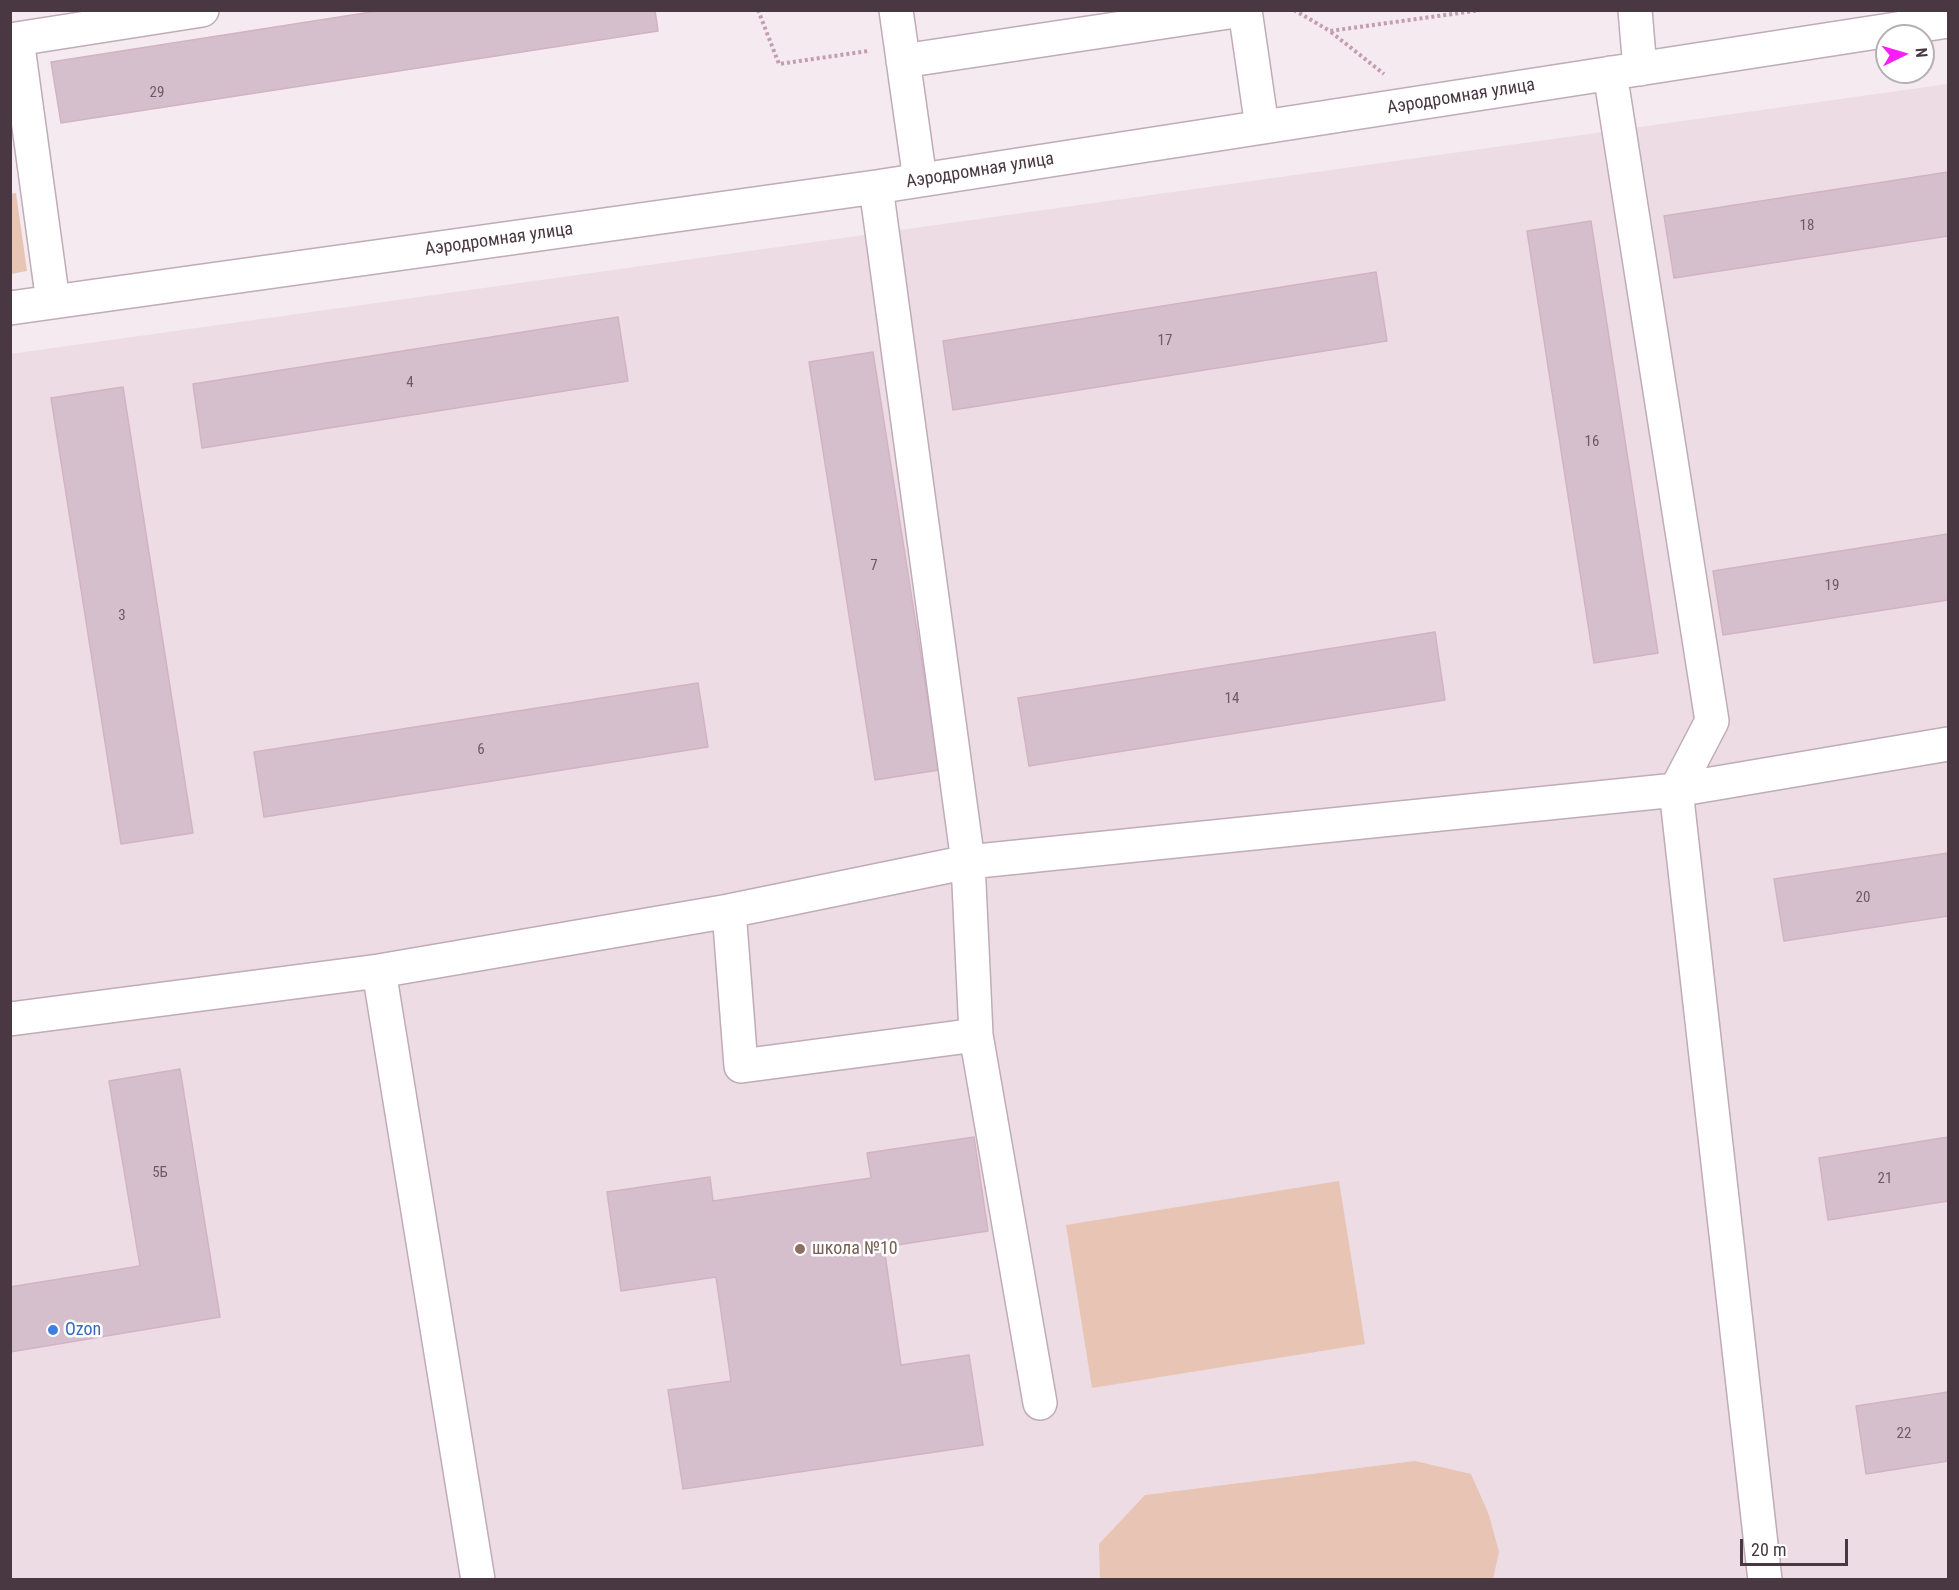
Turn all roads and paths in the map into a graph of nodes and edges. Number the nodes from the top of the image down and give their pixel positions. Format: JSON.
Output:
{"nodes":[{"id":1,"x":202,"y":10,"type":"edge"},
{"id":2,"x":758,"y":10,"type":"edge"},
{"id":3,"x":1244,"y":10,"type":"edge"},
{"id":4,"x":1294,"y":10,"type":"edge"},
{"id":5,"x":1481,"y":10,"type":"edge"},
{"id":6,"x":1635,"y":10,"type":"edge"},
{"id":7,"x":1897,"y":20,"type":"edge"},
{"id":8,"x":1948,"y":21,"type":"edge"},
{"id":9,"x":1330,"y":31,"type":"junction"},
{"id":10,"x":900,"y":36,"type":"edge"},
{"id":11,"x":14,"y":40,"type":"edge"},
{"id":12,"x":1625,"y":71,"type":"junction"},
{"id":13,"x":1420,"y":103,"type":"junction"},
{"id":14,"x":1262,"y":127,"type":"junction"},
{"id":15,"x":23,"y":176,"type":"edge"},
{"id":16,"x":920,"y":180,"type":"junction"},
{"id":17,"x":876,"y":187,"type":"junction"},
{"id":18,"x":53,"y":302,"type":"junction"},
{"id":19,"x":10,"y":308,"type":"edge"},
{"id":20,"x":1948,"y":744,"type":"edge"},
{"id":21,"x":1676,"y":790,"type":"junction"},
{"id":22,"x":968,"y":862,"type":"junction"},
{"id":23,"x":729,"y":911,"type":"junction"},
{"id":24,"x":379,"y":971,"type":"junction"},
{"id":25,"x":10,"y":1019,"type":"edge"},
{"id":26,"x":976,"y":1035,"type":"junction"},
{"id":27,"x":1040,"y":1403,"type":"dead end"},
{"id":28,"x":478,"y":1580,"type":"edge"},
{"id":29,"x":1765,"y":1580,"type":"edge"}],
"edges":[{"from":1,"to":11,"type":"street"},
{"from":2,"to":10,"type":"path"},
{"from":3,"to":10,"type":"street"},
{"from":3,"to":14,"type":"street"},
{"from":4,"to":9,"type":"path"},
{"from":5,"to":9,"type":"path"},
{"from":6,"to":12,"type":"street"},
{"from":7,"to":8,"type":"street","name":"Аэродромная улица"},
{"from":7,"to":12,"type":"street","name":"Аэродромная улица"},
{"from":9,"to":13,"type":"path"},
{"from":10,"to":16,"type":"street"},
{"from":11,"to":15,"type":"street"},
{"from":12,"to":13,"type":"street","name":"Аэродромная улица"},
{"from":12,"to":21,"type":"street"},
{"from":13,"to":14,"type":"street","name":"Аэродромная улица"},
{"from":14,"to":16,"type":"street","name":"Аэродромная улица"},
{"from":15,"to":18,"type":"street"},
{"from":16,"to":17,"type":"street","name":"Аэродромная улица"},
{"from":17,"to":18,"type":"street","name":"Аэродромная улица"},
{"from":17,"to":22,"type":"street"},
{"from":18,"to":19,"type":"street","name":"Аэродромная улица"},
{"from":20,"to":21,"type":"street"},
{"from":21,"to":22,"type":"street"},
{"from":21,"to":29,"type":"street"},
{"from":22,"to":23,"type":"street"},
{"from":22,"to":26,"type":"street"},
{"from":23,"to":24,"type":"street"},
{"from":23,"to":26,"type":"street"},
{"from":24,"to":25,"type":"street"},
{"from":24,"to":28,"type":"street"},
{"from":26,"to":27,"type":"street"}]}
